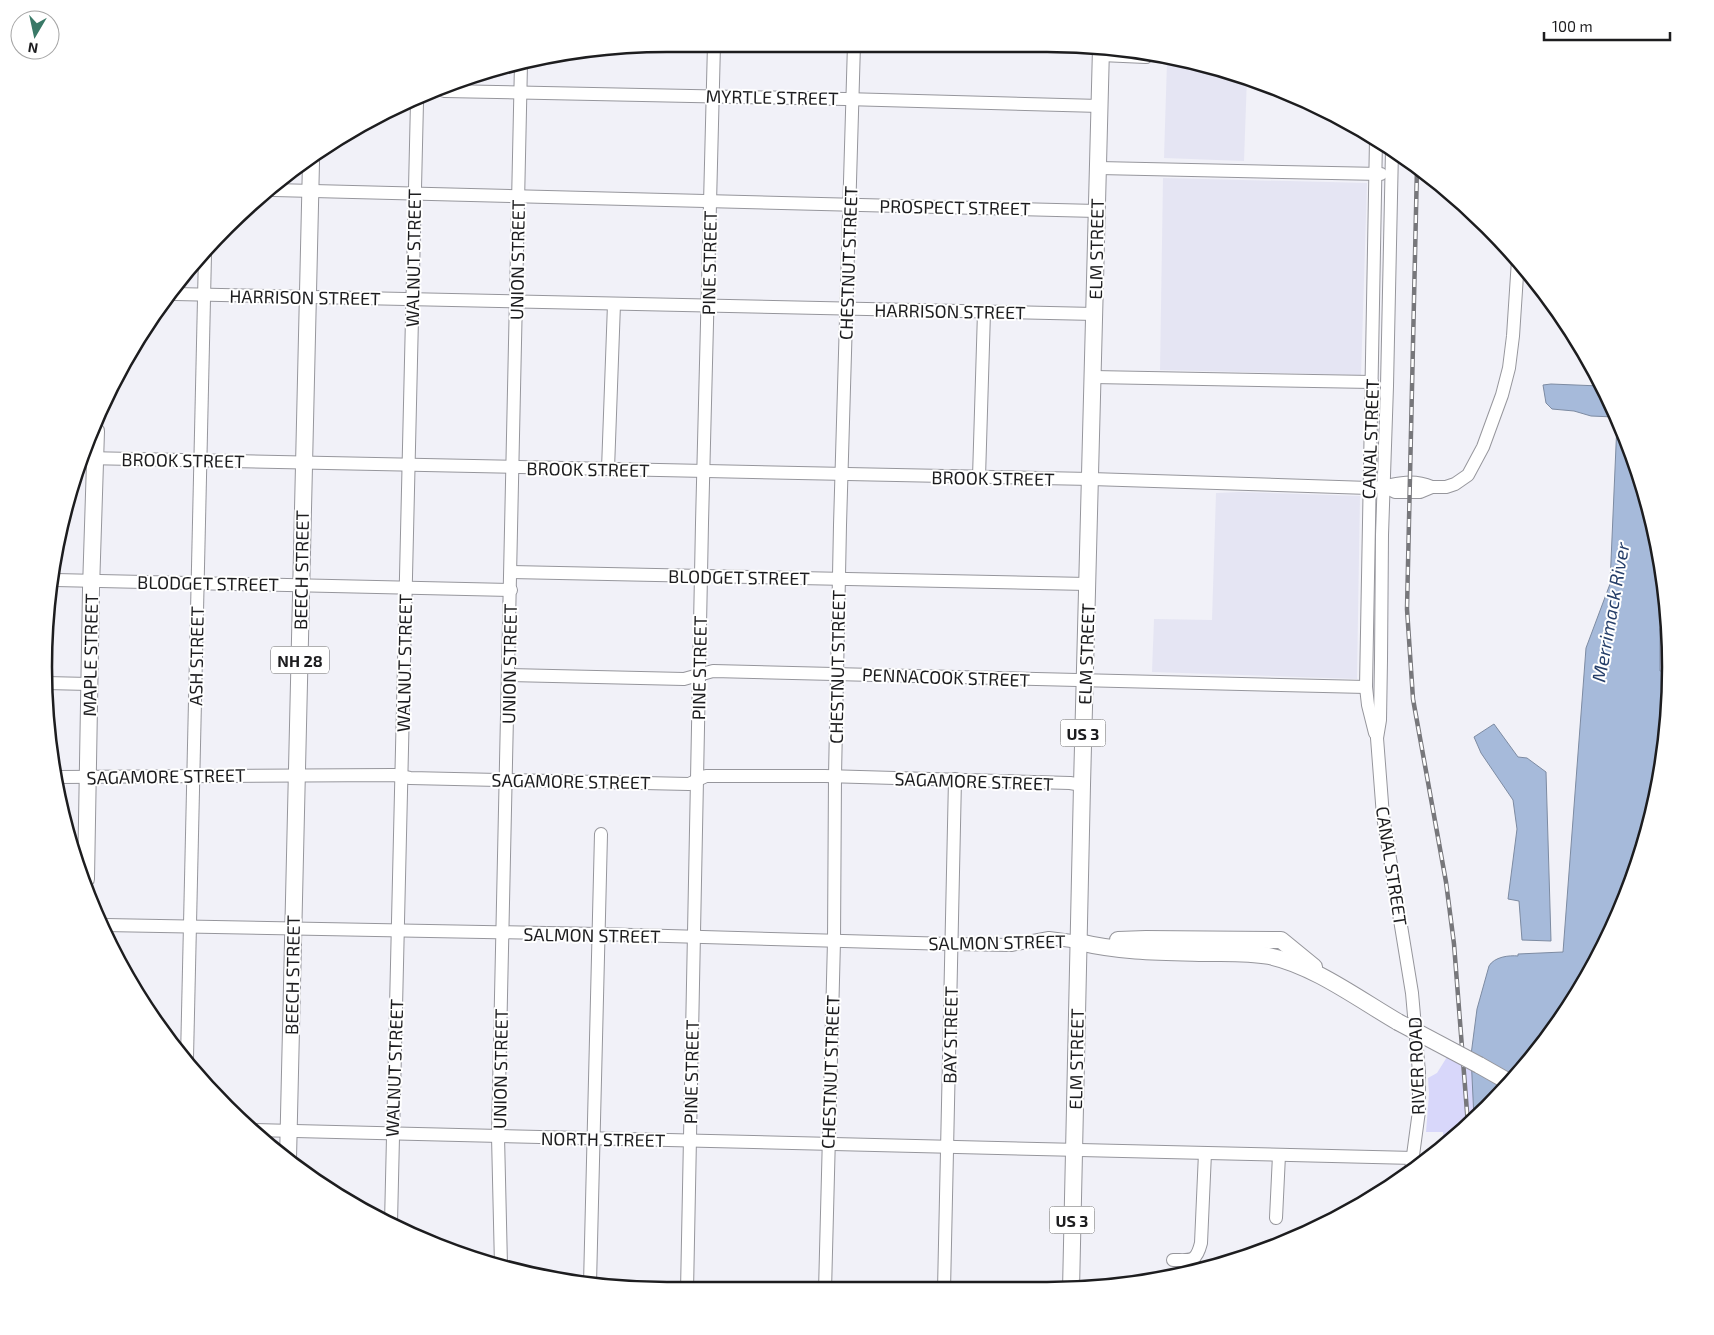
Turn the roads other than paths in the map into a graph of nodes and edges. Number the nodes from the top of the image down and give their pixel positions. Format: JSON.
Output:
{"nodes":[{"id":1,"x":714,"y":52,"type":"edge"},
{"id":2,"x":854,"y":52,"type":"edge"},
{"id":3,"x":1101,"y":55,"type":"edge"},
{"id":4,"x":521,"y":70,"type":"edge"},
{"id":5,"x":453,"y":91,"type":"edge"},
{"id":6,"x":520,"y":92,"type":"junction"},
{"id":7,"x":712,"y":96,"type":"junction"},
{"id":8,"x":852,"y":99,"type":"junction"},
{"id":9,"x":417,"y":106,"type":"edge"},
{"id":10,"x":1100,"y":106,"type":"junction"},
{"id":11,"x":1376,"y":148,"type":"edge"},
{"id":12,"x":1392,"y":159,"type":"edge"},
{"id":13,"x":310,"y":168,"type":"edge"},
{"id":14,"x":1098,"y":168,"type":"junction"},
{"id":15,"x":1375,"y":174,"type":"junction"},
{"id":16,"x":1392,"y":174,"type":"junction"},
{"id":17,"x":280,"y":190,"type":"edge"},
{"id":18,"x":310,"y":191,"type":"junction"},
{"id":19,"x":415,"y":194,"type":"junction"},
{"id":20,"x":518,"y":197,"type":"junction"},
{"id":21,"x":710,"y":201,"type":"junction"},
{"id":22,"x":850,"y":204,"type":"junction"},
{"id":23,"x":1097,"y":211,"type":"junction"},
{"id":24,"x":205,"y":262,"type":"edge"},
{"id":25,"x":1517,"y":273,"type":"edge"},
{"id":26,"x":179,"y":294,"type":"edge"},
{"id":27,"x":205,"y":295,"type":"junction"},
{"id":28,"x":308,"y":297,"type":"junction"},
{"id":29,"x":413,"y":299,"type":"junction"},
{"id":30,"x":516,"y":302,"type":"junction"},
{"id":31,"x":614,"y":304,"type":"junction"},
{"id":32,"x":708,"y":305,"type":"junction"},
{"id":33,"x":846,"y":309,"type":"junction"},
{"id":34,"x":984,"y":312,"type":"junction"},
{"id":35,"x":1095,"y":314,"type":"junction"},
{"id":36,"x":1093,"y":377,"type":"junction"},
{"id":37,"x":1372,"y":382,"type":"junction"},
{"id":38,"x":90,"y":458,"type":"edge"},
{"id":39,"x":200,"y":460,"type":"junction"},
{"id":40,"x":303,"y":463,"type":"junction"},
{"id":41,"x":409,"y":465,"type":"junction"},
{"id":42,"x":512,"y":467,"type":"junction"},
{"id":43,"x":608,"y":469,"type":"junction"},
{"id":44,"x":704,"y":471,"type":"junction"},
{"id":45,"x":842,"y":475,"type":"junction"},
{"id":46,"x":979,"y":477,"type":"junction"},
{"id":47,"x":1090,"y":480,"type":"junction"},
{"id":48,"x":1384,"y":487,"type":"junction"},
{"id":49,"x":1369,"y":488,"type":"junction"},
{"id":50,"x":511,"y":572,"type":"junction"},
{"id":51,"x":701,"y":576,"type":"junction"},
{"id":52,"x":839,"y":579,"type":"junction"},
{"id":53,"x":59,"y":580,"type":"edge"},
{"id":54,"x":91,"y":581,"type":"junction"},
{"id":55,"x":197,"y":583,"type":"junction"},
{"id":56,"x":1088,"y":584,"type":"junction"},
{"id":57,"x":301,"y":586,"type":"junction"},
{"id":58,"x":406,"y":588,"type":"junction"},
{"id":59,"x":511,"y":590,"type":"junction"},
{"id":60,"x":699,"y":674,"type":"junction"},
{"id":61,"x":837,"y":674,"type":"junction"},
{"id":62,"x":509,"y":675,"type":"junction"},
{"id":63,"x":1085,"y":680,"type":"junction"},
{"id":64,"x":53,"y":683,"type":"edge"},
{"id":65,"x":89,"y":684,"type":"junction"},
{"id":66,"x":1366,"y":687,"type":"junction"},
{"id":67,"x":1377,"y":738,"type":"junction"},
{"id":68,"x":297,"y":775,"type":"junction"},
{"id":69,"x":193,"y":776,"type":"junction"},
{"id":70,"x":401,"y":776,"type":"junction"},
{"id":71,"x":835,"y":776,"type":"junction"},
{"id":72,"x":62,"y":777,"type":"edge"},
{"id":73,"x":88,"y":777,"type":"junction"},
{"id":74,"x":697,"y":779,"type":"junction"},
{"id":75,"x":506,"y":780,"type":"junction"},
{"id":76,"x":955,"y":780,"type":"junction"},
{"id":77,"x":1082,"y":785,"type":"junction"},
{"id":78,"x":601,"y":834,"type":"dead end"},
{"id":79,"x":86,"y":868,"type":"edge"},
{"id":80,"x":109,"y":925,"type":"edge"},
{"id":81,"x":190,"y":927,"type":"junction"},
{"id":82,"x":293,"y":929,"type":"junction"},
{"id":83,"x":398,"y":931,"type":"junction"},
{"id":84,"x":503,"y":933,"type":"junction"},
{"id":85,"x":598,"y":934,"type":"junction"},
{"id":86,"x":693,"y":937,"type":"junction"},
{"id":87,"x":834,"y":941,"type":"junction"},
{"id":88,"x":1079,"y":942,"type":"junction"},
{"id":89,"x":951,"y":944,"type":"junction"},
{"id":90,"x":1412,"y":993,"type":"joint"},
{"id":91,"x":187,"y":1051,"type":"edge"},
{"id":92,"x":1503,"y":1079,"type":"edge"},
{"id":93,"x":262,"y":1130,"type":"edge"},
{"id":94,"x":288,"y":1131,"type":"junction"},
{"id":95,"x":392,"y":1134,"type":"junction"},
{"id":96,"x":498,"y":1136,"type":"junction"},
{"id":97,"x":594,"y":1138,"type":"junction"},
{"id":98,"x":690,"y":1141,"type":"junction"},
{"id":99,"x":828,"y":1144,"type":"junction"},
{"id":100,"x":947,"y":1147,"type":"junction"},
{"id":101,"x":1073,"y":1150,"type":"junction"},
{"id":102,"x":288,"y":1151,"type":"edge"},
{"id":103,"x":1205,"y":1153,"type":"junction"},
{"id":104,"x":1279,"y":1154,"type":"junction"},
{"id":105,"x":1412,"y":1161,"type":"edge"},
{"id":106,"x":1409,"y":1164,"type":"edge"},
{"id":107,"x":391,"y":1217,"type":"edge"},
{"id":108,"x":1276,"y":1218,"type":"dead end"},
{"id":109,"x":501,"y":1260,"type":"edge"},
{"id":110,"x":1173,"y":1260,"type":"dead end"},
{"id":111,"x":590,"y":1277,"type":"edge"},
{"id":112,"x":1071,"y":1281,"type":"edge"},
{"id":113,"x":687,"y":1282,"type":"edge"},
{"id":114,"x":825,"y":1282,"type":"edge"},
{"id":115,"x":944,"y":1282,"type":"edge"}],
"edges":[{"from":1,"to":7,"type":"street","name":"PINE STREET"},
{"from":2,"to":8,"type":"street","name":"CHESTNUT STREET"},
{"from":3,"to":10,"type":"main road","name":"ELM STREET","number":"US 3"},
{"from":4,"to":6,"type":"street","name":"UNION STREET"},
{"from":5,"to":6,"type":"street","name":"MYRTLE STREET"},
{"from":6,"to":7,"type":"street","name":"MYRTLE STREET"},
{"from":6,"to":20,"type":"street","name":"UNION STREET"},
{"from":7,"to":8,"type":"street","name":"MYRTLE STREET"},
{"from":7,"to":21,"type":"street","name":"PINE STREET"},
{"from":8,"to":10,"type":"street","name":"MYRTLE STREET"},
{"from":8,"to":22,"type":"street","name":"CHESTNUT STREET"},
{"from":9,"to":19,"type":"street","name":"WALNUT STREET"},
{"from":10,"to":14,"type":"main road","name":"ELM STREET","number":"US 3"},
{"from":11,"to":15,"type":"street","name":"CANAL STREET"},
{"from":12,"to":16,"type":"street","name":"CANAL STREET"},
{"from":13,"to":18,"type":"main road","name":"BEECH STREET","number":"NH 28"},
{"from":14,"to":15,"type":"street"},
{"from":14,"to":23,"type":"main road","name":"ELM STREET","number":"US 3"},
{"from":15,"to":16,"type":"street"},
{"from":15,"to":37,"type":"street","name":"CANAL STREET"},
{"from":16,"to":48,"type":"street","name":"CANAL STREET"},
{"from":17,"to":18,"type":"street","name":"PROSPECT STREET"},
{"from":18,"to":19,"type":"street","name":"PROSPECT STREET"},
{"from":18,"to":28,"type":"main road","name":"BEECH STREET","number":"NH 28"},
{"from":19,"to":20,"type":"street","name":"PROSPECT STREET"},
{"from":19,"to":29,"type":"street","name":"WALNUT STREET"},
{"from":20,"to":21,"type":"street","name":"PROSPECT STREET"},
{"from":20,"to":30,"type":"street","name":"UNION STREET"},
{"from":21,"to":22,"type":"street","name":"PROSPECT STREET"},
{"from":21,"to":32,"type":"street","name":"PINE STREET"},
{"from":22,"to":23,"type":"street","name":"PROSPECT STREET"},
{"from":22,"to":33,"type":"street","name":"CHESTNUT STREET"},
{"from":23,"to":35,"type":"main road","name":"ELM STREET","number":"US 3"},
{"from":24,"to":27,"type":"street","name":"ASH STREET"},
{"from":25,"to":48,"type":"street","name":"BROOK STREET"},
{"from":26,"to":27,"type":"street","name":"HARRISON STREET"},
{"from":27,"to":28,"type":"street","name":"HARRISON STREET"},
{"from":27,"to":39,"type":"street","name":"ASH STREET"},
{"from":28,"to":29,"type":"street","name":"HARRISON STREET"},
{"from":28,"to":40,"type":"main road","name":"BEECH STREET","number":"NH 28"},
{"from":29,"to":30,"type":"street","name":"HARRISON STREET"},
{"from":29,"to":41,"type":"street","name":"WALNUT STREET"},
{"from":30,"to":31,"type":"street","name":"HARRISON STREET"},
{"from":30,"to":42,"type":"street","name":"UNION STREET"},
{"from":31,"to":32,"type":"street","name":"HARRISON STREET"},
{"from":31,"to":43,"type":"street"},
{"from":32,"to":33,"type":"street","name":"HARRISON STREET"},
{"from":32,"to":44,"type":"street","name":"PINE STREET"},
{"from":33,"to":34,"type":"street","name":"HARRISON STREET"},
{"from":33,"to":45,"type":"street","name":"CHESTNUT STREET"},
{"from":34,"to":35,"type":"street","name":"HARRISON STREET"},
{"from":34,"to":46,"type":"street"},
{"from":35,"to":36,"type":"main road","name":"ELM STREET","number":"US 3"},
{"from":36,"to":37,"type":"street"},
{"from":36,"to":47,"type":"main road","name":"ELM STREET","number":"US 3"},
{"from":37,"to":49,"type":"street","name":"CANAL STREET"},
{"from":38,"to":39,"type":"street","name":"BROOK STREET"},
{"from":38,"to":54,"type":"main road","name":"MAPLE STREET"},
{"from":39,"to":40,"type":"street","name":"BROOK STREET"},
{"from":39,"to":55,"type":"street","name":"ASH STREET"},
{"from":40,"to":41,"type":"street","name":"BROOK STREET"},
{"from":40,"to":57,"type":"main road","name":"BEECH STREET","number":"NH 28"},
{"from":41,"to":42,"type":"street","name":"BROOK STREET"},
{"from":41,"to":58,"type":"street","name":"WALNUT STREET"},
{"from":42,"to":43,"type":"street","name":"BROOK STREET"},
{"from":42,"to":50,"type":"street","name":"UNION STREET"},
{"from":43,"to":44,"type":"street","name":"BROOK STREET"},
{"from":44,"to":45,"type":"street","name":"BROOK STREET"},
{"from":44,"to":51,"type":"street","name":"PINE STREET"},
{"from":45,"to":46,"type":"street","name":"BROOK STREET"},
{"from":45,"to":52,"type":"street","name":"CHESTNUT STREET"},
{"from":46,"to":47,"type":"street","name":"BROOK STREET"},
{"from":47,"to":49,"type":"street","name":"BROOK STREET"},
{"from":47,"to":56,"type":"main road","name":"ELM STREET","number":"US 3"},
{"from":48,"to":49,"type":"street","name":"BROOK STREET"},
{"from":48,"to":67,"type":"street","name":"CANAL STREET"},
{"from":49,"to":66,"type":"street","name":"CANAL STREET"},
{"from":50,"to":51,"type":"street","name":"BLODGET STREET"},
{"from":50,"to":59,"type":"street","name":"UNION STREET"},
{"from":51,"to":52,"type":"street","name":"BLODGET STREET"},
{"from":51,"to":60,"type":"street","name":"PINE STREET"},
{"from":52,"to":56,"type":"street","name":"BLODGET STREET"},
{"from":52,"to":61,"type":"street","name":"CHESTNUT STREET"},
{"from":53,"to":54,"type":"street","name":"BLODGET STREET"},
{"from":54,"to":55,"type":"street","name":"BLODGET STREET"},
{"from":54,"to":65,"type":"main road","name":"MAPLE STREET"},
{"from":55,"to":57,"type":"street","name":"BLODGET STREET"},
{"from":55,"to":69,"type":"street","name":"ASH STREET"},
{"from":56,"to":63,"type":"main road","name":"ELM STREET","number":"US 3"},
{"from":57,"to":58,"type":"street","name":"BLODGET STREET"},
{"from":57,"to":68,"type":"main road","name":"BEECH STREET","number":"NH 28"},
{"from":58,"to":59,"type":"street","name":"BLODGET STREET"},
{"from":58,"to":70,"type":"street","name":"WALNUT STREET"},
{"from":59,"to":62,"type":"street","name":"UNION STREET"},
{"from":60,"to":61,"type":"street","name":"PENNACOOK STREET"},
{"from":60,"to":62,"type":"street","name":"PENNACOOK STREET"},
{"from":60,"to":74,"type":"street","name":"PINE STREET"},
{"from":61,"to":63,"type":"street","name":"PENNACOOK STREET"},
{"from":61,"to":71,"type":"street","name":"CHESTNUT STREET"},
{"from":62,"to":75,"type":"street","name":"UNION STREET"},
{"from":63,"to":66,"type":"street","name":"PENNACOOK STREET"},
{"from":63,"to":77,"type":"main road","name":"ELM STREET","number":"US 3"},
{"from":64,"to":65,"type":"street"},
{"from":65,"to":73,"type":"main road","name":"MAPLE STREET"},
{"from":66,"to":67,"type":"street","name":"CANAL STREET"},
{"from":67,"to":90,"type":"street","name":"CANAL STREET"},
{"from":68,"to":69,"type":"street","name":"SAGAMORE STREET"},
{"from":68,"to":70,"type":"street","name":"SAGAMORE STREET"},
{"from":68,"to":82,"type":"main road","name":"BEECH STREET","number":"NH 28"},
{"from":69,"to":73,"type":"street","name":"SAGAMORE STREET"},
{"from":69,"to":81,"type":"street","name":"ASH STREET"},
{"from":70,"to":75,"type":"street","name":"SAGAMORE STREET"},
{"from":70,"to":83,"type":"street","name":"WALNUT STREET"},
{"from":71,"to":74,"type":"street","name":"SAGAMORE STREET"},
{"from":71,"to":76,"type":"street","name":"SAGAMORE STREET"},
{"from":71,"to":87,"type":"street","name":"CHESTNUT STREET"},
{"from":72,"to":73,"type":"street","name":"SAGAMORE STREET"},
{"from":73,"to":79,"type":"main road","name":"MAPLE STREET"},
{"from":74,"to":75,"type":"street","name":"SAGAMORE STREET"},
{"from":74,"to":86,"type":"street","name":"PINE STREET"},
{"from":75,"to":84,"type":"street","name":"UNION STREET"},
{"from":76,"to":77,"type":"street","name":"SAGAMORE STREET"},
{"from":76,"to":89,"type":"street","name":"BAY STREET"},
{"from":77,"to":88,"type":"main road","name":"ELM STREET","number":"US 3"},
{"from":78,"to":85,"type":"street"},
{"from":80,"to":81,"type":"street","name":"SALMON STREET"},
{"from":81,"to":82,"type":"street","name":"SALMON STREET"},
{"from":81,"to":91,"type":"street","name":"ASH STREET"},
{"from":82,"to":83,"type":"street","name":"SALMON STREET"},
{"from":82,"to":94,"type":"main road","name":"BEECH STREET","number":"NH 28"},
{"from":83,"to":84,"type":"street","name":"SALMON STREET"},
{"from":83,"to":95,"type":"street","name":"WALNUT STREET"},
{"from":84,"to":85,"type":"street","name":"SALMON STREET"},
{"from":84,"to":96,"type":"street","name":"UNION STREET"},
{"from":85,"to":86,"type":"street","name":"SALMON STREET"},
{"from":85,"to":97,"type":"street"},
{"from":86,"to":87,"type":"street","name":"SALMON STREET"},
{"from":86,"to":98,"type":"street","name":"PINE STREET"},
{"from":87,"to":89,"type":"street","name":"SALMON STREET"},
{"from":87,"to":99,"type":"street","name":"CHESTNUT STREET"},
{"from":88,"to":89,"type":"street","name":"SALMON STREET"},
{"from":88,"to":92,"type":"main road","bridge":true},
{"from":88,"to":101,"type":"main road","name":"ELM STREET","number":"US 3"},
{"from":89,"to":100,"type":"street","name":"BAY STREET"},
{"from":90,"to":105,"type":"street","name":"RIVER ROAD"},
{"from":93,"to":94,"type":"street","name":"NORTH STREET"},
{"from":94,"to":95,"type":"street","name":"NORTH STREET"},
{"from":94,"to":102,"type":"main road","name":"BEECH STREET","number":"NH 28"},
{"from":95,"to":96,"type":"street","name":"NORTH STREET"},
{"from":95,"to":107,"type":"street","name":"WALNUT STREET"},
{"from":96,"to":97,"type":"street","name":"NORTH STREET"},
{"from":96,"to":109,"type":"street","name":"UNION STREET"},
{"from":97,"to":98,"type":"street","name":"NORTH STREET"},
{"from":97,"to":111,"type":"street"},
{"from":98,"to":99,"type":"street","name":"NORTH STREET"},
{"from":98,"to":113,"type":"street","name":"PINE STREET"},
{"from":99,"to":100,"type":"street","name":"NORTH STREET"},
{"from":99,"to":114,"type":"street","name":"CHESTNUT STREET"},
{"from":100,"to":101,"type":"street","name":"NORTH STREET"},
{"from":100,"to":115,"type":"street","name":"BAY STREET"},
{"from":101,"to":103,"type":"street","name":"NORTH STREET"},
{"from":101,"to":112,"type":"main road","name":"ELM STREET","number":"US 3"},
{"from":103,"to":104,"type":"street","name":"NORTH STREET"},
{"from":103,"to":110,"type":"street"},
{"from":104,"to":106,"type":"street","name":"NORTH STREET"},
{"from":104,"to":108,"type":"street"}]}
